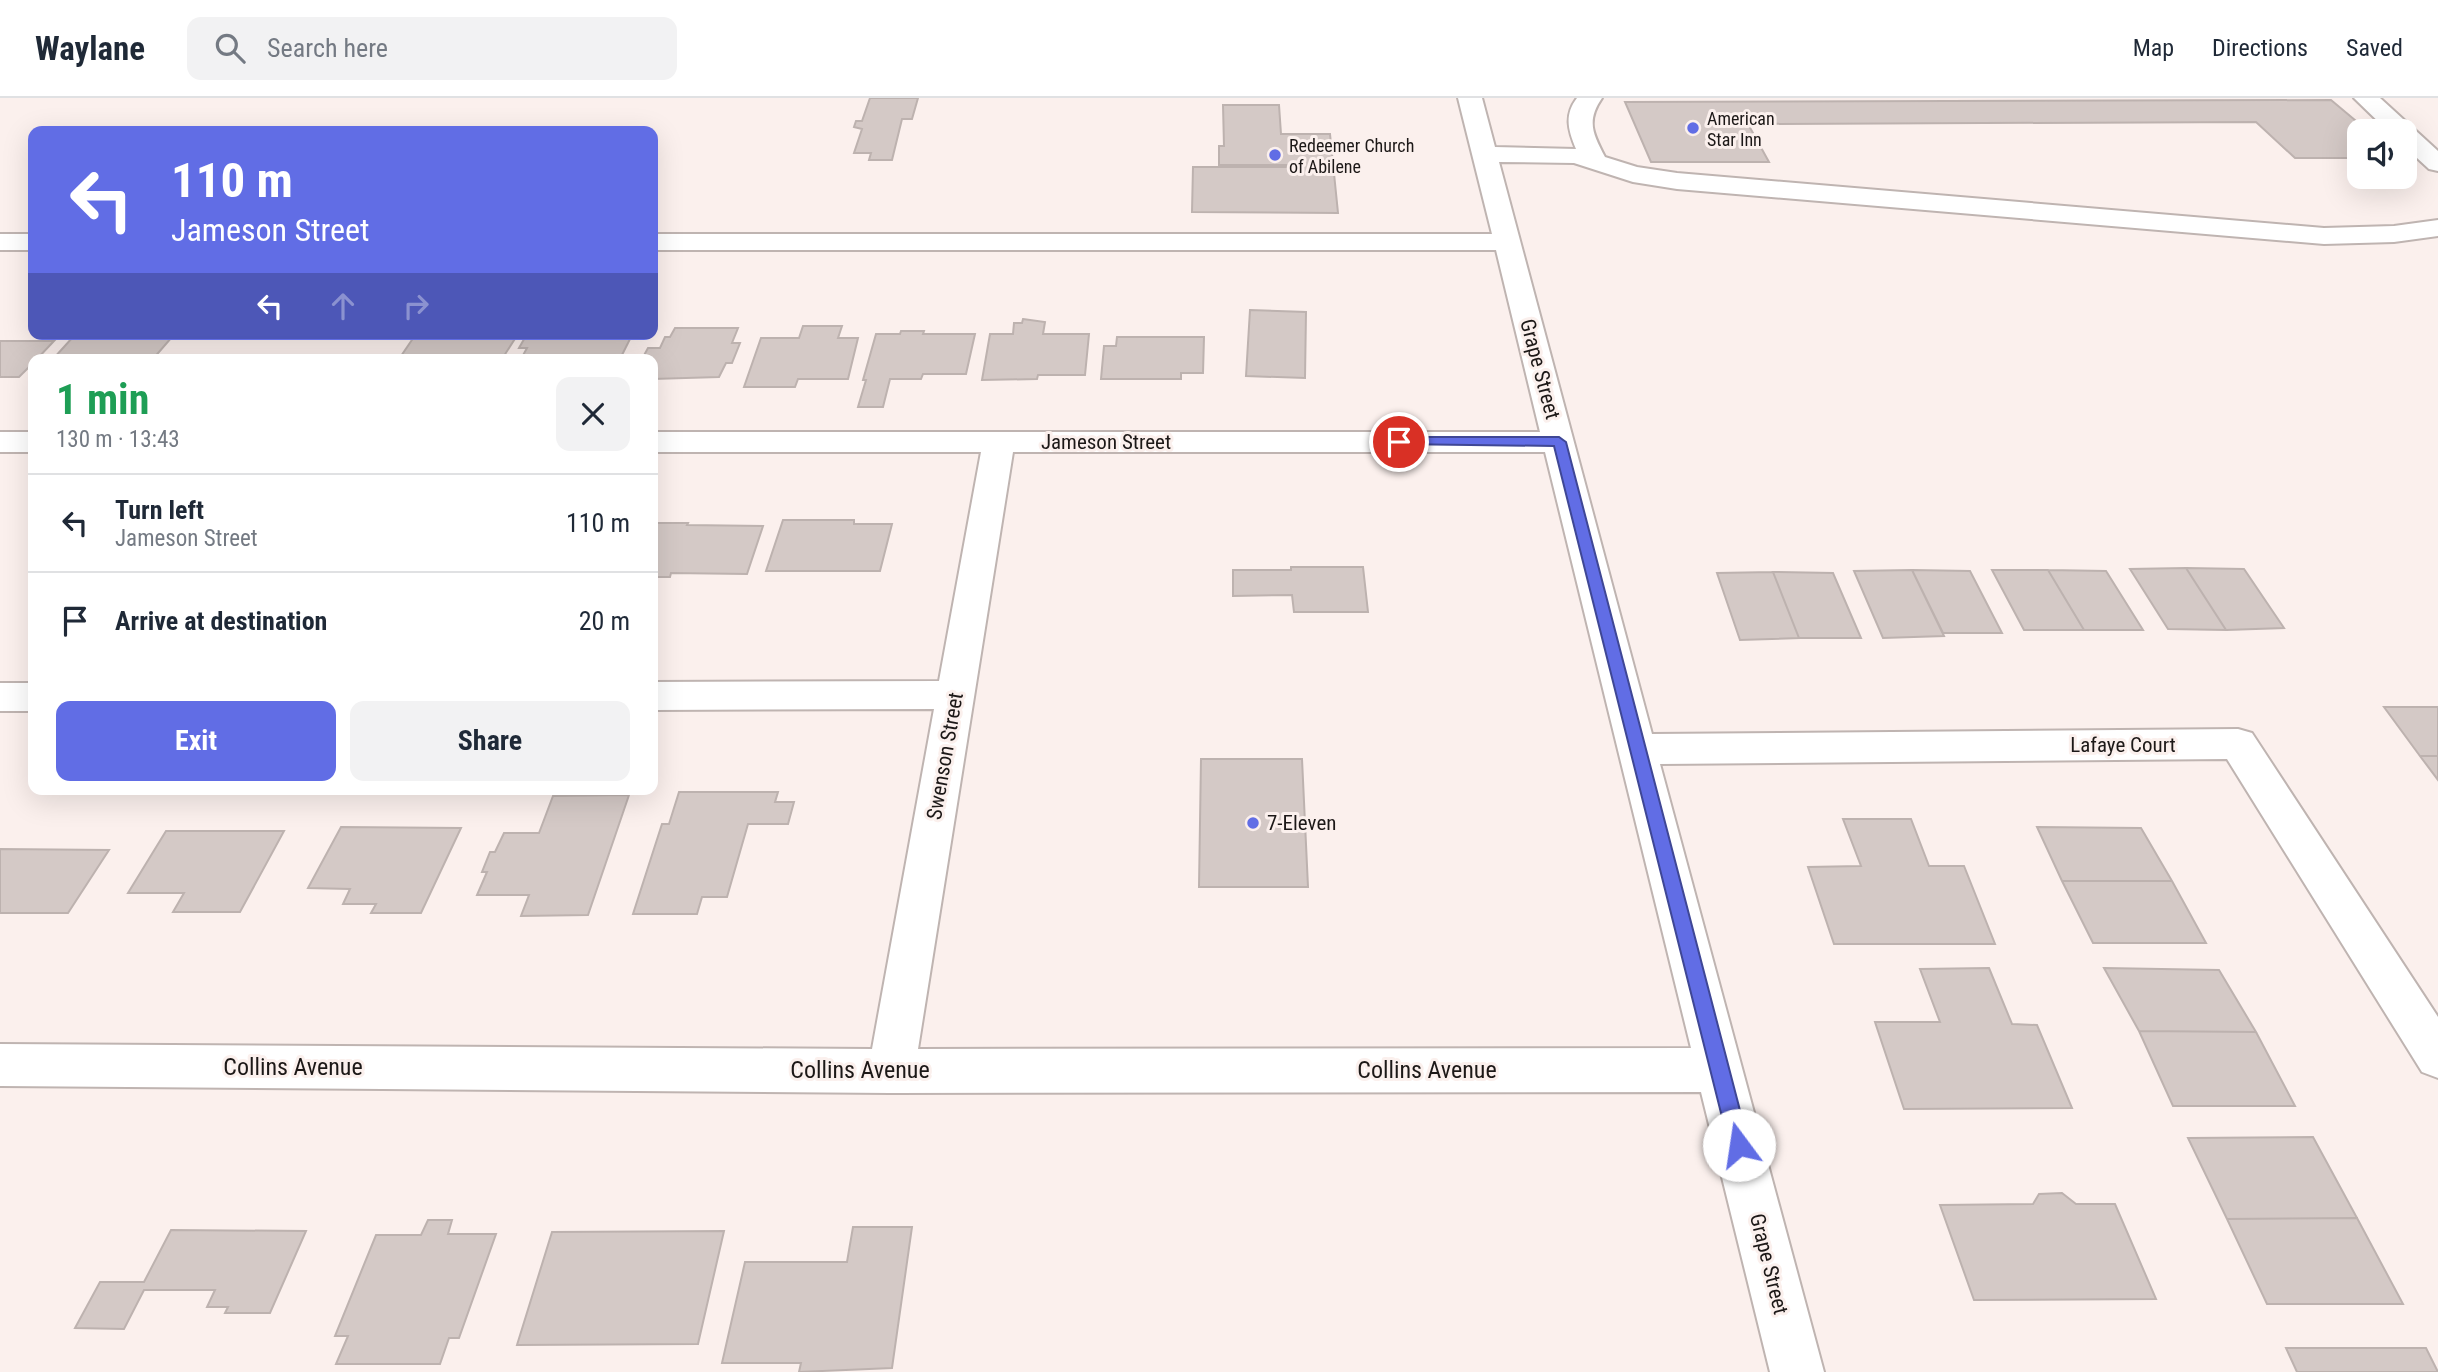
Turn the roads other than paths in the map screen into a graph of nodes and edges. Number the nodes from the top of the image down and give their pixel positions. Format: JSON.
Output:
{"nodes":[{"id":1,"x":1471,"y":98,"type":"edge"},
{"id":2,"x":1590,"y":98,"type":"edge"},
{"id":3,"x":2366,"y":98,"type":"edge"},
{"id":4,"x":2389,"y":119,"type":"edge"},
{"id":5,"x":2417,"y":144,"type":"edge"},
{"id":6,"x":1485,"y":154,"type":"junction"},
{"id":7,"x":1596,"y":163,"type":"junction"},
{"id":8,"x":2438,"y":163,"type":"edge"},
{"id":9,"x":2438,"y":228,"type":"edge"},
{"id":10,"x":0,"y":242,"type":"edge"},
{"id":11,"x":28,"y":242,"type":"edge"},
{"id":12,"x":658,"y":242,"type":"edge"},
{"id":13,"x":1508,"y":242,"type":"junction"},
{"id":14,"x":0,"y":442,"type":"edge"},
{"id":15,"x":28,"y":442,"type":"edge"},
{"id":16,"x":658,"y":442,"type":"edge"},
{"id":17,"x":999,"y":442,"type":"junction"},
{"id":18,"x":1559,"y":442,"type":"junction"},
{"id":19,"x":955,"y":695,"type":"junction"},
{"id":20,"x":658,"y":696,"type":"edge"},
{"id":21,"x":0,"y":697,"type":"edge"},
{"id":22,"x":28,"y":697,"type":"edge"},
{"id":23,"x":1637,"y":749,"type":"junction"},
{"id":24,"x":2438,"y":1057,"type":"edge"},
{"id":25,"x":0,"y":1065,"type":"edge"},
{"id":26,"x":891,"y":1070,"type":"junction"},
{"id":27,"x":1719,"y":1070,"type":"junction"},
{"id":28,"x":1797,"y":1372,"type":"edge"}],
"edges":[{"from":1,"to":6,"type":"street","name":"Grape Street"},
{"from":2,"to":7,"type":"street"},
{"from":3,"to":4,"type":"street"},
{"from":5,"to":8,"type":"street"},
{"from":6,"to":7,"type":"street"},
{"from":6,"to":13,"type":"street","name":"Grape Street"},
{"from":7,"to":9,"type":"street"},
{"from":10,"to":11,"type":"street"},
{"from":12,"to":13,"type":"street"},
{"from":13,"to":18,"type":"street","name":"Grape Street"},
{"from":14,"to":15,"type":"street"},
{"from":16,"to":17,"type":"street","name":"Jameson Street"},
{"from":17,"to":18,"type":"street","name":"Jameson Street"},
{"from":17,"to":19,"type":"street","name":"Swenson Street"},
{"from":18,"to":23,"type":"street","name":"Grape Street"},
{"from":19,"to":20,"type":"street"},
{"from":19,"to":26,"type":"street","name":"Swenson Street"},
{"from":21,"to":22,"type":"street"},
{"from":23,"to":24,"type":"street","name":"Lafaye Court"},
{"from":23,"to":27,"type":"street","name":"Grape Street"},
{"from":25,"to":26,"type":"street","name":"Collins Avenue"},
{"from":26,"to":27,"type":"street","name":"Collins Avenue"},
{"from":27,"to":28,"type":"street","name":"Grape Street"}]}
